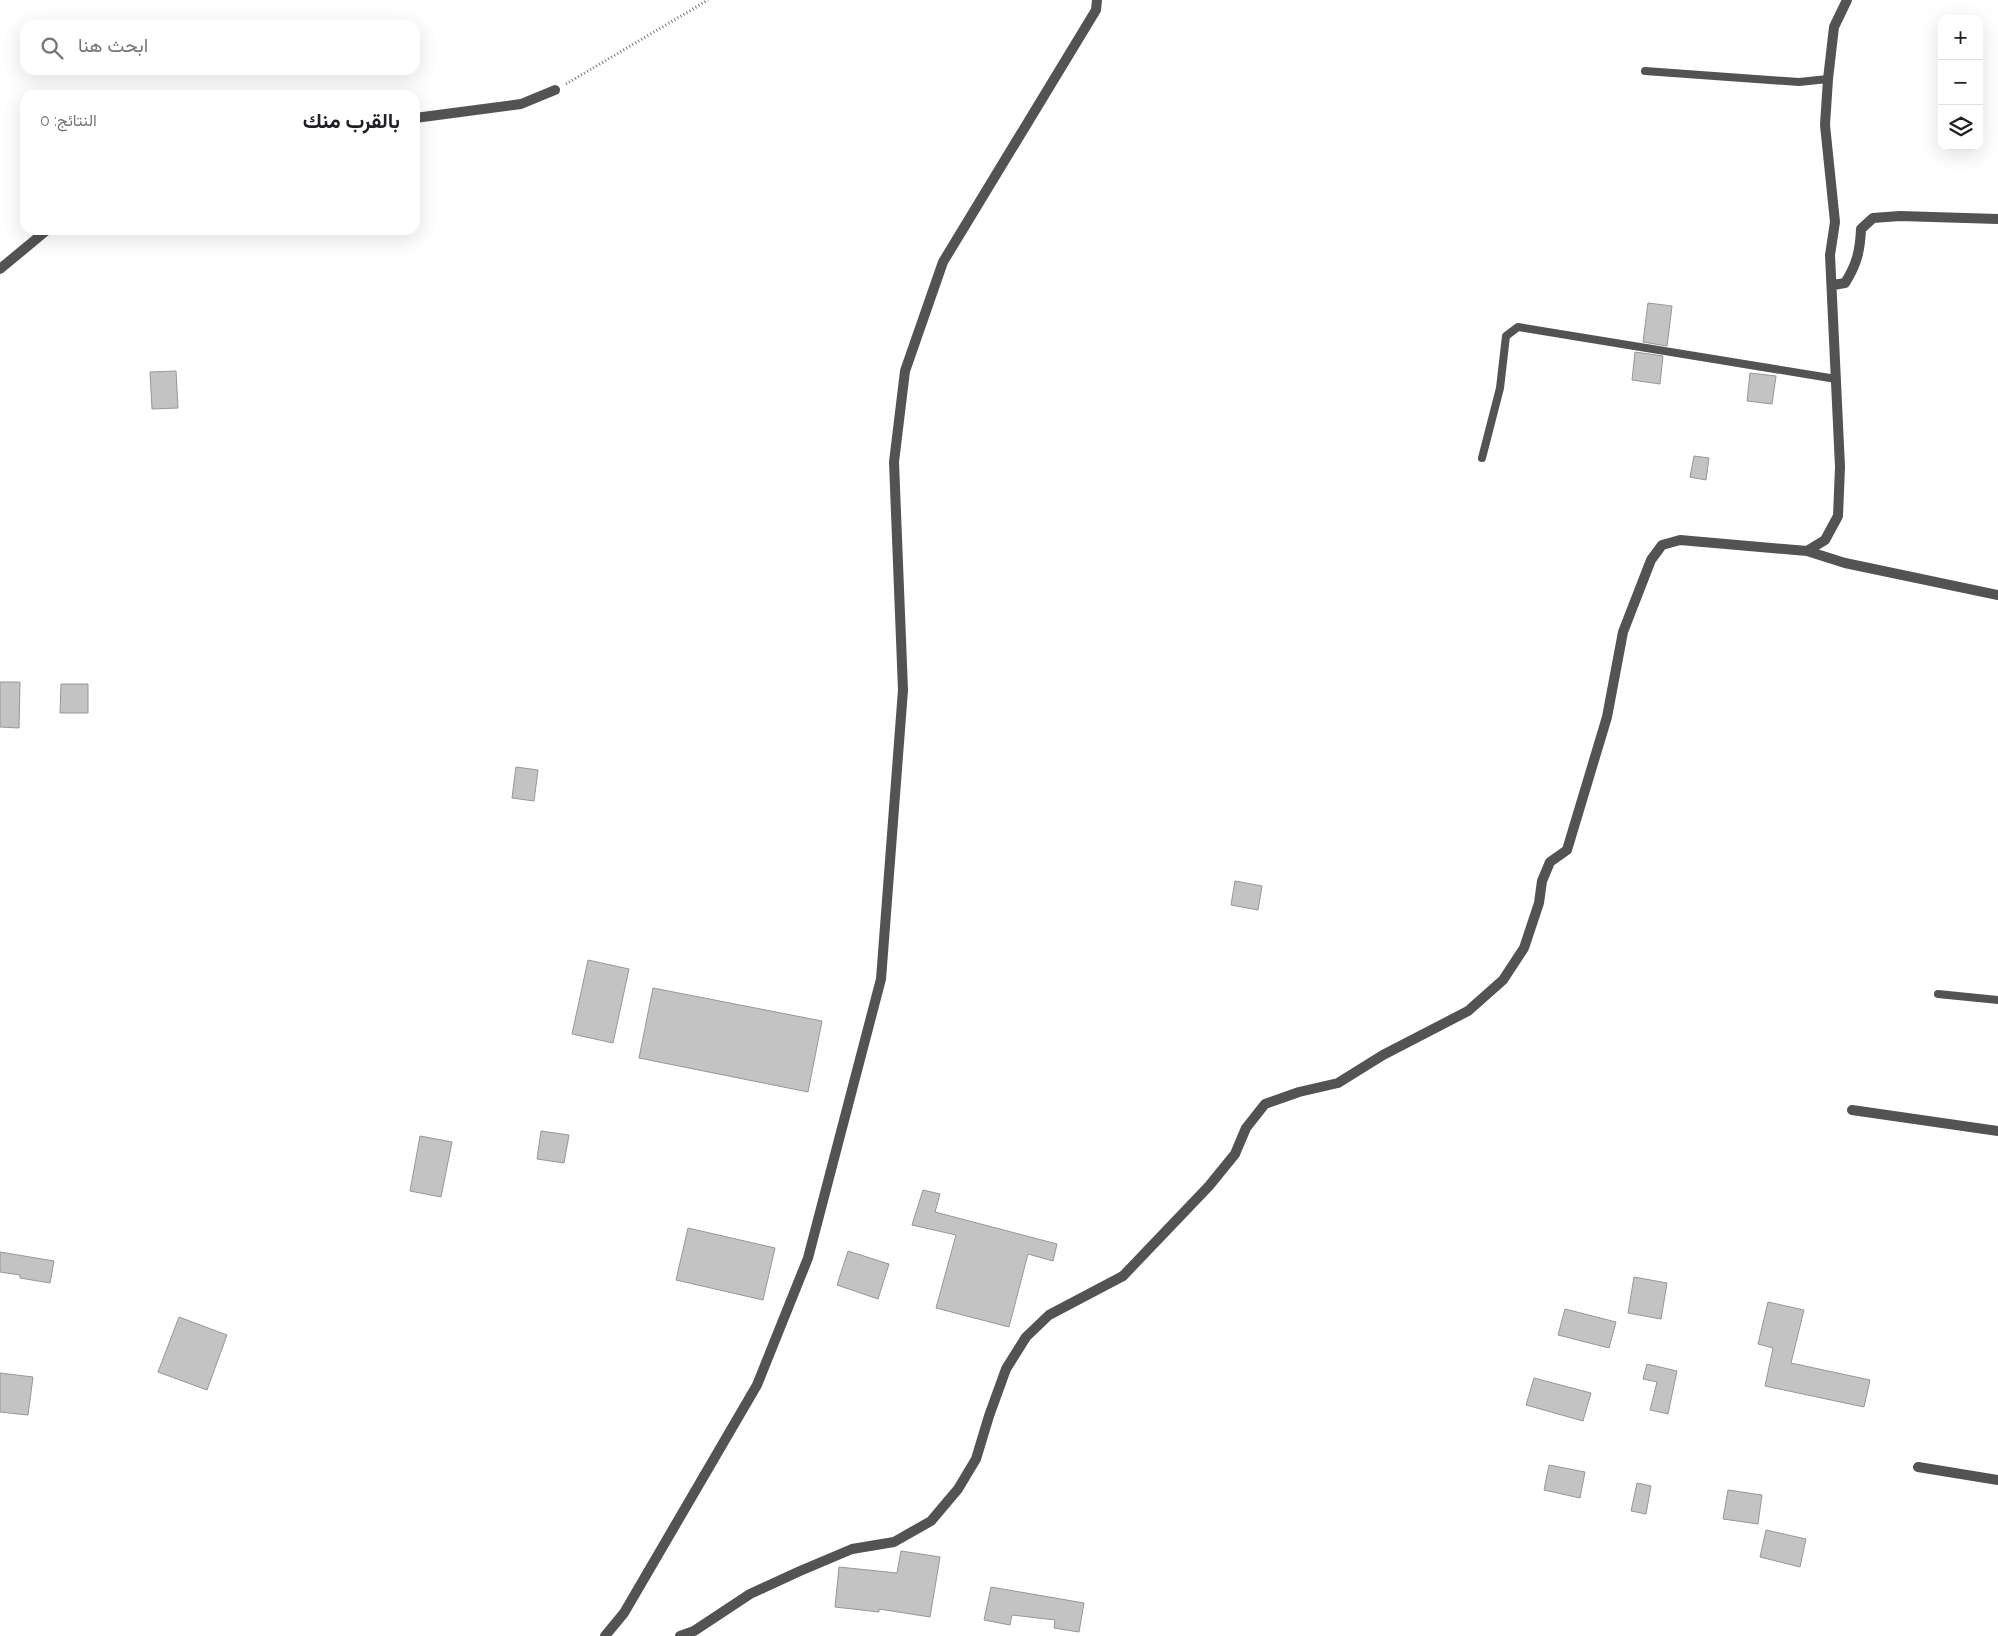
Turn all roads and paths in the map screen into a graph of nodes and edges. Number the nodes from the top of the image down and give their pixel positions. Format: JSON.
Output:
{"nodes":[{"id":1,"x":708,"y":0,"type":"edge"},
{"id":2,"x":1097,"y":0,"type":"edge"},
{"id":3,"x":1847,"y":0,"type":"edge"},
{"id":4,"x":1645,"y":71,"type":"dead end"},
{"id":5,"x":1828,"y":79,"type":"junction"},
{"id":6,"x":555,"y":90,"type":"joint"},
{"id":7,"x":420,"y":117,"type":"edge"},
{"id":8,"x":1998,"y":219,"type":"edge"},
{"id":9,"x":41,"y":235,"type":"edge"},
{"id":10,"x":0,"y":269,"type":"edge"},
{"id":11,"x":1833,"y":285,"type":"junction"},
{"id":12,"x":1836,"y":379,"type":"junction"},
{"id":13,"x":1482,"y":458,"type":"dead end"},
{"id":14,"x":1807,"y":551,"type":"junction"},
{"id":15,"x":1998,"y":595,"type":"edge"},
{"id":16,"x":1938,"y":994,"type":"dead end"},
{"id":17,"x":1998,"y":1000,"type":"edge"},
{"id":18,"x":1852,"y":1110,"type":"dead end"},
{"id":19,"x":1998,"y":1130,"type":"edge"},
{"id":20,"x":1918,"y":1467,"type":"dead end"},
{"id":21,"x":1998,"y":1480,"type":"edge"},
{"id":22,"x":608,"y":1635,"type":"edge"},
{"id":23,"x":680,"y":1636,"type":"edge"}],
"edges":[{"from":1,"to":6,"type":"path"},
{"from":2,"to":22,"type":"street"},
{"from":3,"to":5,"type":"street"},
{"from":4,"to":5,"type":"lane"},
{"from":5,"to":11,"type":"street"},
{"from":6,"to":7,"type":"street"},
{"from":8,"to":11,"type":"street"},
{"from":9,"to":10,"type":"street"},
{"from":11,"to":12,"type":"street"},
{"from":12,"to":13,"type":"lane"},
{"from":12,"to":14,"type":"street"},
{"from":14,"to":15,"type":"street"},
{"from":14,"to":23,"type":"street"},
{"from":16,"to":17,"type":"lane"},
{"from":18,"to":19,"type":"street"},
{"from":20,"to":21,"type":"street"}]}
